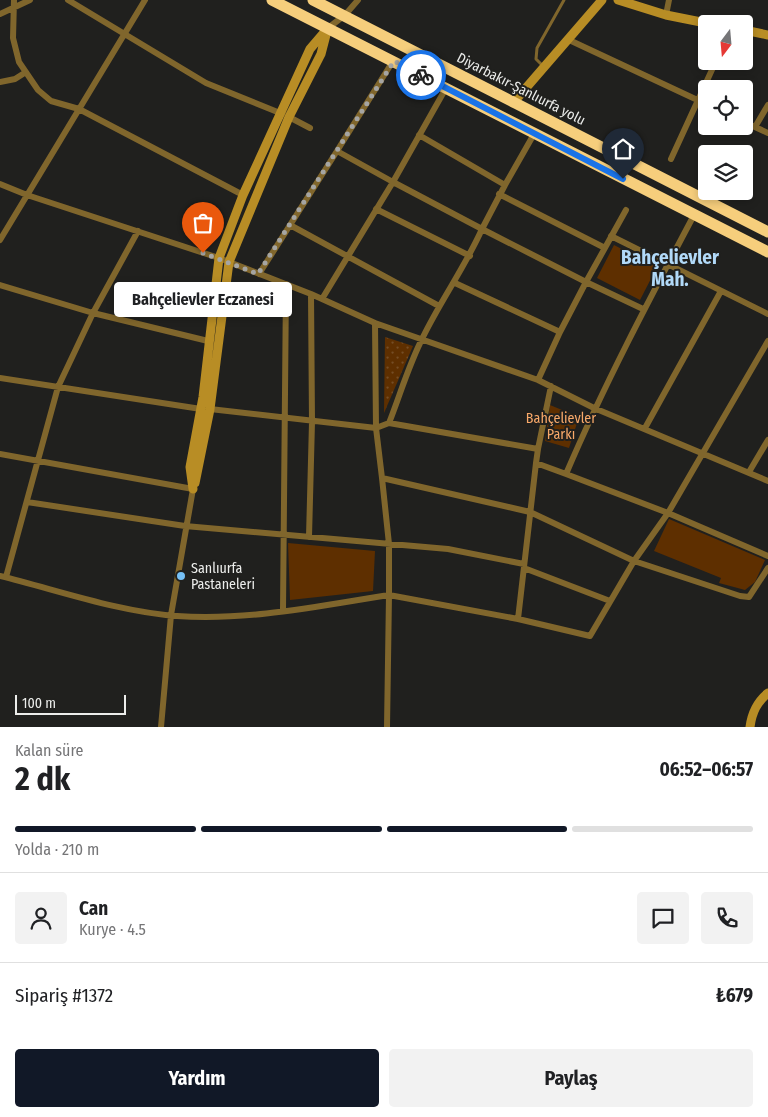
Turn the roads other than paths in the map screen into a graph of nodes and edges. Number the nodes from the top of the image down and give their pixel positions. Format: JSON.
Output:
{"nodes":[{"id":1,"x":30,"y":0,"type":"edge"},
{"id":2,"x":68,"y":0,"type":"edge"},
{"id":3,"x":146,"y":0,"type":"edge"},
{"id":4,"x":272,"y":0,"type":"edge"},
{"id":5,"x":314,"y":0,"type":"edge"},
{"id":6,"x":358,"y":0,"type":"edge"},
{"id":7,"x":564,"y":0,"type":"edge"},
{"id":8,"x":602,"y":0,"type":"edge"},
{"id":9,"x":618,"y":0,"type":"edge"},
{"id":10,"x":669,"y":0,"type":"edge"},
{"id":11,"x":14,"y":3,"type":"edge"},
{"id":12,"x":0,"y":14,"type":"edge"},
{"id":13,"x":666,"y":14,"type":"junction"},
{"id":14,"x":345,"y":16,"type":"junction"},
{"id":15,"x":698,"y":21,"type":"edge"},
{"id":16,"x":328,"y":28,"type":"junction"},
{"id":17,"x":753,"y":32,"type":"edge"},
{"id":18,"x":124,"y":36,"type":"junction"},
{"id":19,"x":768,"y":36,"type":"edge"},
{"id":20,"x":567,"y":39,"type":"junction"},
{"id":21,"x":394,"y":61,"type":"junction"},
{"id":22,"x":544,"y":66,"type":"junction"},
{"id":23,"x":26,"y":72,"type":"junction"},
{"id":24,"x":0,"y":82,"type":"edge"},
{"id":25,"x":446,"y":88,"type":"junction"},
{"id":26,"x":698,"y":100,"type":"joint"},
{"id":27,"x":513,"y":103,"type":"junction"},
{"id":28,"x":768,"y":105,"type":"edge"},
{"id":29,"x":79,"y":109,"type":"junction"},
{"id":30,"x":280,"y":113,"type":"junction"},
{"id":31,"x":289,"y":117,"type":"junction"},
{"id":32,"x":755,"y":127,"type":"joint"},
{"id":33,"x":310,"y":128,"type":"dead end"},
{"id":34,"x":768,"y":133,"type":"edge"},
{"id":35,"x":534,"y":134,"type":"junction"},
{"id":36,"x":419,"y":136,"type":"junction"},
{"id":37,"x":337,"y":151,"type":"junction"},
{"id":38,"x":671,"y":159,"type":"dead end"},
{"id":39,"x":393,"y":182,"type":"junction"},
{"id":40,"x":0,"y":184,"type":"edge"},
{"id":41,"x":505,"y":185,"type":"junction"},
{"id":42,"x":499,"y":194,"type":"junction"},
{"id":43,"x":27,"y":195,"type":"junction"},
{"id":44,"x":243,"y":195,"type":"junction"},
{"id":45,"x":376,"y":208,"type":"junction"},
{"id":46,"x":626,"y":210,"type":"dead end"},
{"id":47,"x":694,"y":215,"type":"junction"},
{"id":48,"x":290,"y":225,"type":"junction"},
{"id":49,"x":482,"y":229,"type":"junction"},
{"id":50,"x":138,"y":231,"type":"junction"},
{"id":51,"x":768,"y":232,"type":"edge"},
{"id":52,"x":611,"y":236,"type":"junction"},
{"id":53,"x":0,"y":240,"type":"edge"},
{"id":54,"x":605,"y":248,"type":"junction"},
{"id":55,"x":766,"y":252,"type":"edge"},
{"id":56,"x":470,"y":256,"type":"junction"},
{"id":57,"x":346,"y":257,"type":"junction"},
{"id":58,"x":219,"y":258,"type":"junction"},
{"id":59,"x":229,"y":262,"type":"junction"},
{"id":60,"x":668,"y":264,"type":"junction"},
{"id":61,"x":258,"y":274,"type":"junction"},
{"id":62,"x":455,"y":282,"type":"junction"},
{"id":63,"x":586,"y":282,"type":"junction"},
{"id":64,"x":286,"y":284,"type":"junction"},
{"id":65,"x":0,"y":285,"type":"edge"},
{"id":66,"x":721,"y":291,"type":"junction"},
{"id":67,"x":311,"y":294,"type":"junction"},
{"id":68,"x":322,"y":299,"type":"junction"},
{"id":69,"x":439,"y":306,"type":"junction"},
{"id":70,"x":643,"y":309,"type":"junction"},
{"id":71,"x":93,"y":313,"type":"junction"},
{"id":72,"x":768,"y":314,"type":"edge"},
{"id":73,"x":375,"y":323,"type":"junction"},
{"id":74,"x":560,"y":332,"type":"junction"},
{"id":75,"x":421,"y":340,"type":"junction"},
{"id":76,"x":208,"y":341,"type":"junction"},
{"id":77,"x":768,"y":341,"type":"edge"},
{"id":78,"x":0,"y":378,"type":"edge"},
{"id":79,"x":538,"y":380,"type":"junction"},
{"id":80,"x":551,"y":386,"type":"junction"},
{"id":81,"x":58,"y":387,"type":"junction"},
{"id":82,"x":594,"y":408,"type":"junction"},
{"id":83,"x":206,"y":409,"type":"junction"},
{"id":84,"x":286,"y":419,"type":"junction"},
{"id":85,"x":312,"y":422,"type":"junction"},
{"id":86,"x":389,"y":423,"type":"junction"},
{"id":87,"x":376,"y":428,"type":"junction"},
{"id":88,"x":645,"y":428,"type":"junction"},
{"id":89,"x":768,"y":440,"type":"edge"},
{"id":90,"x":538,"y":449,"type":"junction"},
{"id":91,"x":703,"y":452,"type":"junction"},
{"id":92,"x":0,"y":454,"type":"edge"},
{"id":93,"x":37,"y":460,"type":"junction"},
{"id":94,"x":536,"y":463,"type":"junction"},
{"id":95,"x":749,"y":472,"type":"junction"},
{"id":96,"x":566,"y":474,"type":"junction"},
{"id":97,"x":382,"y":478,"type":"junction"},
{"id":98,"x":768,"y":481,"type":"edge"},
{"id":99,"x":193,"y":489,"type":"junction"},
{"id":100,"x":27,"y":502,"type":"junction"},
{"id":101,"x":530,"y":512,"type":"junction"},
{"id":102,"x":668,"y":513,"type":"junction"},
{"id":103,"x":185,"y":526,"type":"junction"},
{"id":104,"x":283,"y":536,"type":"junction"},
{"id":105,"x":309,"y":537,"type":"junction"},
{"id":106,"x":389,"y":544,"type":"junction"},
{"id":107,"x":768,"y":556,"type":"edge"},
{"id":108,"x":634,"y":561,"type":"junction"},
{"id":109,"x":524,"y":566,"type":"junction"},
{"id":110,"x":768,"y":568,"type":"edge"},
{"id":111,"x":3,"y":576,"type":"edge"},
{"id":112,"x":389,"y":595,"type":"junction"},
{"id":113,"x":610,"y":601,"type":"junction"},
{"id":114,"x":283,"y":611,"type":"junction"},
{"id":115,"x":171,"y":615,"type":"junction"},
{"id":116,"x":518,"y":619,"type":"junction"},
{"id":117,"x":768,"y":692,"type":"edge"},
{"id":118,"x":161,"y":727,"type":"edge"},
{"id":119,"x":387,"y":727,"type":"edge"},
{"id":120,"x":750,"y":727,"type":"edge"}],
"edges":[{"from":1,"to":11,"type":"street"},
{"from":2,"to":18,"type":"street"},
{"from":3,"to":18,"type":"street"},
{"from":4,"to":16,"type":"highway"},
{"from":5,"to":14,"type":"highway","name":"Diyarbakır-Şanlıurfa yolu"},
{"from":6,"to":14,"type":"street"},
{"from":7,"to":22,"type":"lane"},
{"from":8,"to":20,"type":"street"},
{"from":9,"to":13,"type":"street"},
{"from":10,"to":13,"type":"street"},
{"from":11,"to":12,"type":"street"},
{"from":11,"to":23,"type":"street"},
{"from":13,"to":15,"type":"street"},
{"from":14,"to":16,"type":"street"},
{"from":14,"to":27,"type":"highway","name":"Diyarbakır-Şanlıurfa yolu"},
{"from":16,"to":21,"type":"highway"},
{"from":16,"to":30,"type":"street"},
{"from":16,"to":31,"type":"street"},
{"from":17,"to":19,"type":"street"},
{"from":18,"to":29,"type":"street"},
{"from":18,"to":30,"type":"street"},
{"from":20,"to":22,"type":"street"},
{"from":20,"to":26,"type":"street"},
{"from":21,"to":25,"type":"highway"},
{"from":21,"to":37,"type":"street"},
{"from":22,"to":27,"type":"street"},
{"from":23,"to":24,"type":"street"},
{"from":23,"to":29,"type":"street"},
{"from":25,"to":35,"type":"highway"},
{"from":25,"to":36,"type":"street"},
{"from":26,"to":38,"type":"street"},
{"from":27,"to":51,"type":"highway","name":"Diyarbakır-Şanlıurfa yolu"},
{"from":28,"to":32,"type":"street"},
{"from":29,"to":43,"type":"street"},
{"from":29,"to":44,"type":"street"},
{"from":30,"to":44,"type":"street"},
{"from":31,"to":33,"type":"street"},
{"from":31,"to":59,"type":"street"},
{"from":32,"to":34,"type":"street"},
{"from":35,"to":41,"type":"street"},
{"from":35,"to":47,"type":"highway"},
{"from":36,"to":39,"type":"street"},
{"from":36,"to":41,"type":"street"},
{"from":37,"to":39,"type":"street"},
{"from":37,"to":48,"type":"street"},
{"from":39,"to":45,"type":"street"},
{"from":39,"to":49,"type":"street"},
{"from":40,"to":43,"type":"street"},
{"from":41,"to":42,"type":"street"},
{"from":42,"to":49,"type":"street"},
{"from":42,"to":54,"type":"street"},
{"from":43,"to":50,"type":"street"},
{"from":43,"to":53,"type":"street"},
{"from":44,"to":58,"type":"street"},
{"from":45,"to":56,"type":"street"},
{"from":45,"to":57,"type":"street"},
{"from":46,"to":52,"type":"street"},
{"from":47,"to":55,"type":"highway"},
{"from":47,"to":60,"type":"street"},
{"from":48,"to":57,"type":"street"},
{"from":48,"to":61,"type":"street"},
{"from":49,"to":56,"type":"street"},
{"from":49,"to":63,"type":"street"},
{"from":50,"to":58,"type":"street"},
{"from":50,"to":71,"type":"street"},
{"from":52,"to":54,"type":"street"},
{"from":52,"to":60,"type":"street"},
{"from":54,"to":63,"type":"street"},
{"from":56,"to":62,"type":"street"},
{"from":57,"to":68,"type":"street"},
{"from":57,"to":69,"type":"street"},
{"from":58,"to":59,"type":"street"},
{"from":58,"to":76,"type":"street"},
{"from":59,"to":61,"type":"street"},
{"from":59,"to":83,"type":"street"},
{"from":60,"to":66,"type":"street"},
{"from":60,"to":70,"type":"street"},
{"from":61,"to":64,"type":"street"},
{"from":62,"to":69,"type":"street"},
{"from":62,"to":74,"type":"street"},
{"from":63,"to":70,"type":"street"},
{"from":63,"to":74,"type":"street"},
{"from":64,"to":67,"type":"street"},
{"from":64,"to":84,"type":"street"},
{"from":65,"to":71,"type":"street"},
{"from":66,"to":72,"type":"street"},
{"from":66,"to":88,"type":"street"},
{"from":67,"to":68,"type":"street"},
{"from":67,"to":85,"type":"street"},
{"from":68,"to":73,"type":"street"},
{"from":69,"to":75,"type":"street"},
{"from":70,"to":82,"type":"street"},
{"from":71,"to":76,"type":"street"},
{"from":71,"to":81,"type":"street"},
{"from":73,"to":75,"type":"street"},
{"from":73,"to":87,"type":"street"},
{"from":74,"to":79,"type":"street"},
{"from":75,"to":79,"type":"street"},
{"from":75,"to":86,"type":"street"},
{"from":76,"to":83,"type":"street"},
{"from":77,"to":91,"type":"street"},
{"from":78,"to":81,"type":"street"},
{"from":79,"to":80,"type":"street"},
{"from":80,"to":82,"type":"street"},
{"from":80,"to":90,"type":"street"},
{"from":81,"to":83,"type":"street"},
{"from":81,"to":93,"type":"street"},
{"from":82,"to":88,"type":"street"},
{"from":82,"to":96,"type":"street"},
{"from":83,"to":84,"type":"street"},
{"from":83,"to":99,"type":"street"},
{"from":84,"to":85,"type":"street"},
{"from":84,"to":104,"type":"street"},
{"from":85,"to":87,"type":"street"},
{"from":85,"to":105,"type":"street"},
{"from":86,"to":87,"type":"street"},
{"from":86,"to":90,"type":"street"},
{"from":87,"to":97,"type":"street"},
{"from":88,"to":91,"type":"street"},
{"from":89,"to":95,"type":"street"},
{"from":90,"to":94,"type":"street"},
{"from":91,"to":95,"type":"street"},
{"from":91,"to":102,"type":"street"},
{"from":92,"to":93,"type":"street"},
{"from":93,"to":99,"type":"street"},
{"from":93,"to":100,"type":"street"},
{"from":94,"to":96,"type":"street"},
{"from":94,"to":101,"type":"street"},
{"from":95,"to":98,"type":"street"},
{"from":96,"to":102,"type":"street"},
{"from":97,"to":101,"type":"street"},
{"from":97,"to":106,"type":"street"},
{"from":99,"to":103,"type":"street"},
{"from":100,"to":103,"type":"street"},
{"from":100,"to":111,"type":"street"},
{"from":101,"to":108,"type":"street"},
{"from":101,"to":109,"type":"street"},
{"from":102,"to":107,"type":"street"},
{"from":102,"to":108,"type":"street"},
{"from":103,"to":104,"type":"street"},
{"from":103,"to":115,"type":"street"},
{"from":104,"to":105,"type":"street"},
{"from":104,"to":114,"type":"street"},
{"from":105,"to":106,"type":"street"},
{"from":106,"to":109,"type":"street"},
{"from":106,"to":112,"type":"street"},
{"from":108,"to":110,"type":"street"},
{"from":108,"to":113,"type":"street"},
{"from":109,"to":113,"type":"street"},
{"from":109,"to":116,"type":"street"},
{"from":111,"to":115,"type":"street"},
{"from":112,"to":114,"type":"street"},
{"from":112,"to":116,"type":"street"},
{"from":112,"to":119,"type":"street"},
{"from":113,"to":116,"type":"street"},
{"from":114,"to":115,"type":"street"},
{"from":115,"to":118,"type":"street"},
{"from":117,"to":120,"type":"street"}]}
